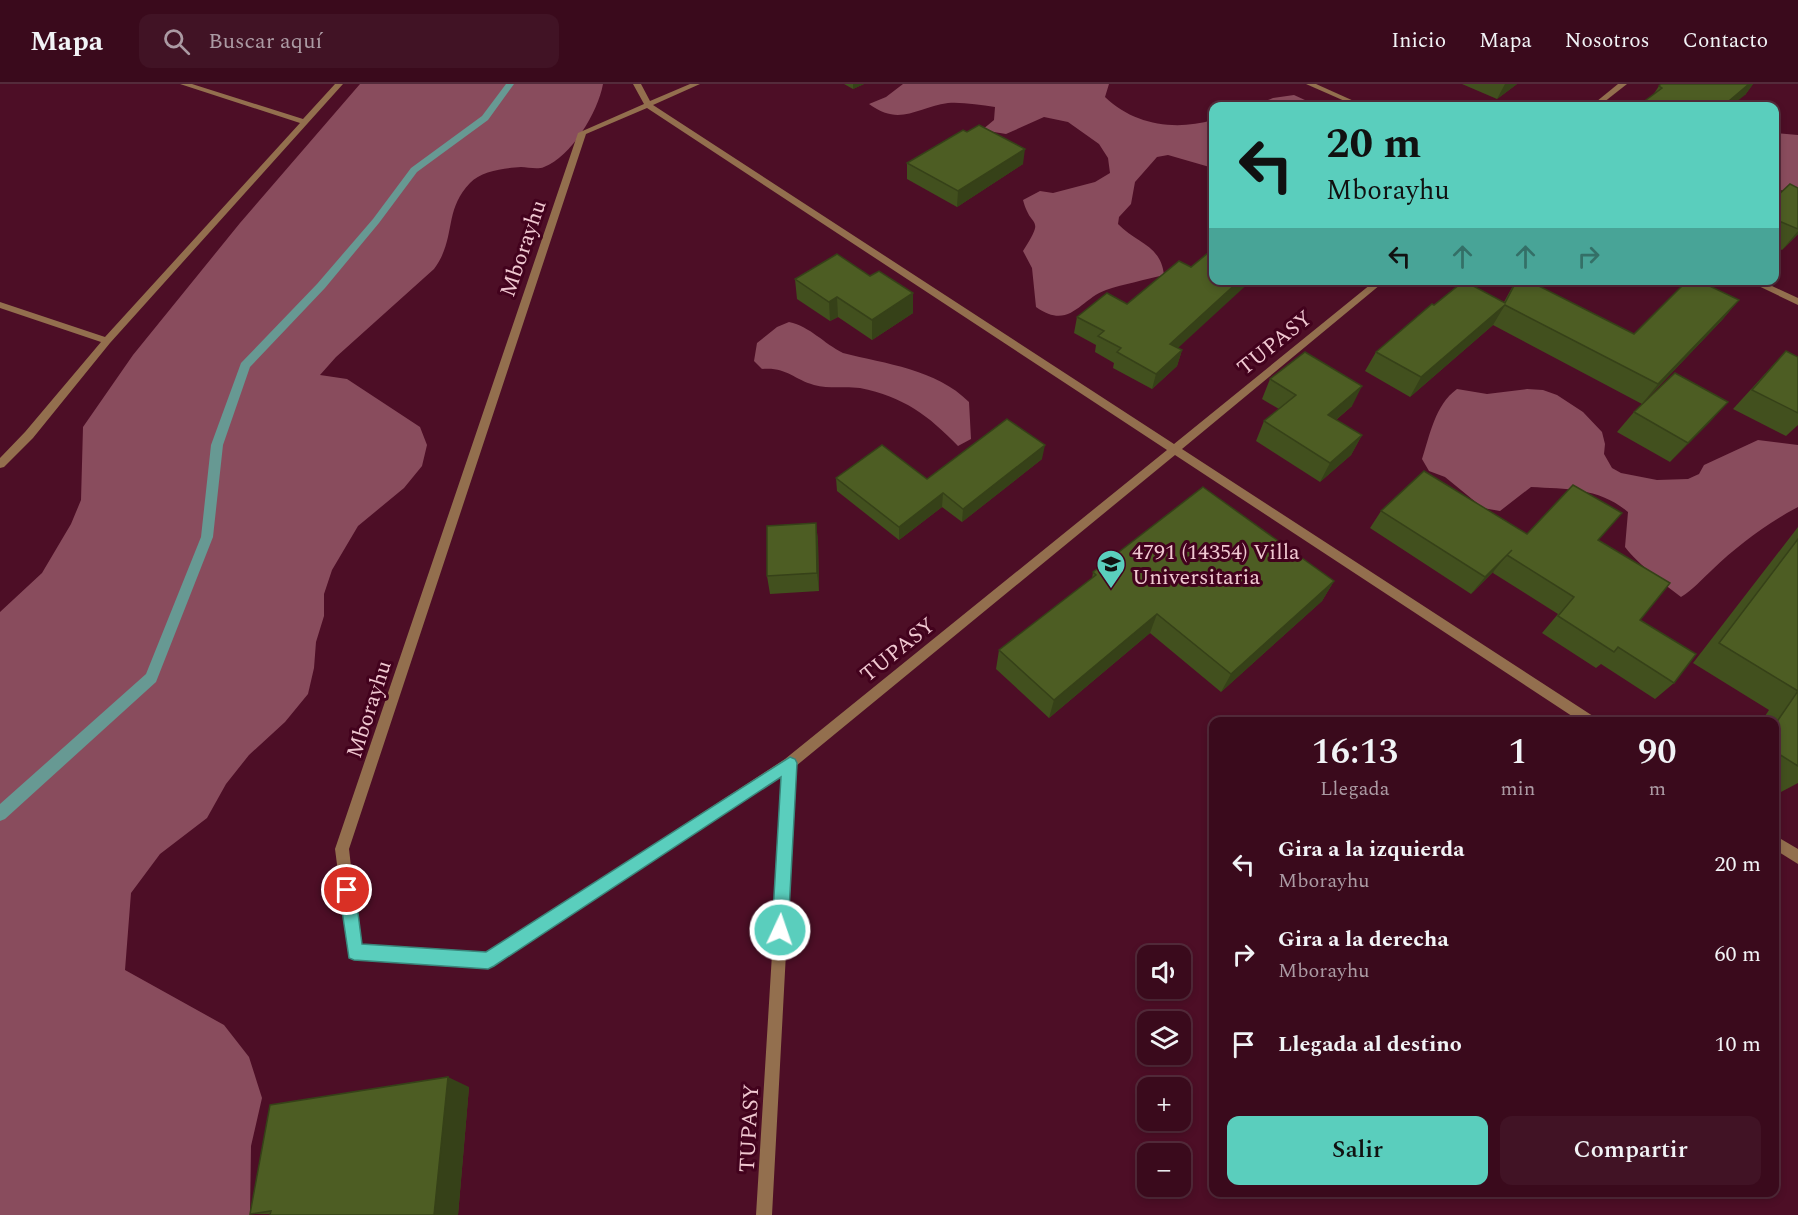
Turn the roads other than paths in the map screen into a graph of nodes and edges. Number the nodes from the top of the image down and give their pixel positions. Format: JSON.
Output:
{"nodes":[{"id":1,"x":184,"y":84,"type":"edge"},
{"id":2,"x":339,"y":84,"type":"edge"},
{"id":3,"x":637,"y":84,"type":"edge"},
{"id":4,"x":696,"y":84,"type":"edge"},
{"id":5,"x":1310,"y":84,"type":"edge"},
{"id":6,"x":1623,"y":84,"type":"edge"},
{"id":7,"x":1352,"y":102,"type":"edge"},
{"id":8,"x":1600,"y":102,"type":"edge"},
{"id":9,"x":648,"y":105,"type":"junction"},
{"id":10,"x":306,"y":122,"type":"junction"},
{"id":11,"x":1376,"y":285,"type":"edge"},
{"id":12,"x":1760,"y":285,"type":"edge"},
{"id":13,"x":1798,"y":302,"type":"edge"},
{"id":14,"x":0,"y":304,"type":"edge"},
{"id":15,"x":107,"y":341,"type":"junction"},
{"id":16,"x":1177,"y":448,"type":"junction"},
{"id":17,"x":0,"y":464,"type":"edge"},
{"id":18,"x":1584,"y":717,"type":"edge"},
{"id":19,"x":790,"y":763,"type":"junction"},
{"id":20,"x":1779,"y":845,"type":"edge"},
{"id":21,"x":1798,"y":857,"type":"edge"},
{"id":22,"x":764,"y":1215,"type":"edge"}],
"edges":[{"from":1,"to":10,"type":"street"},
{"from":2,"to":10,"type":"street"},
{"from":3,"to":9,"type":"street"},
{"from":4,"to":9,"type":"street","name":"Mborayhu"},
{"from":5,"to":7,"type":"street"},
{"from":6,"to":8,"type":"street"},
{"from":9,"to":16,"type":"street"},
{"from":9,"to":19,"type":"street","name":"Mborayhu"},
{"from":10,"to":15,"type":"street"},
{"from":11,"to":16,"type":"street","name":"TUPASY"},
{"from":12,"to":13,"type":"street"},
{"from":14,"to":15,"type":"street"},
{"from":15,"to":17,"type":"street"},
{"from":16,"to":18,"type":"street"},
{"from":16,"to":19,"type":"street","name":"TUPASY"},
{"from":19,"to":22,"type":"street","name":"TUPASY"},
{"from":20,"to":21,"type":"street"}]}
